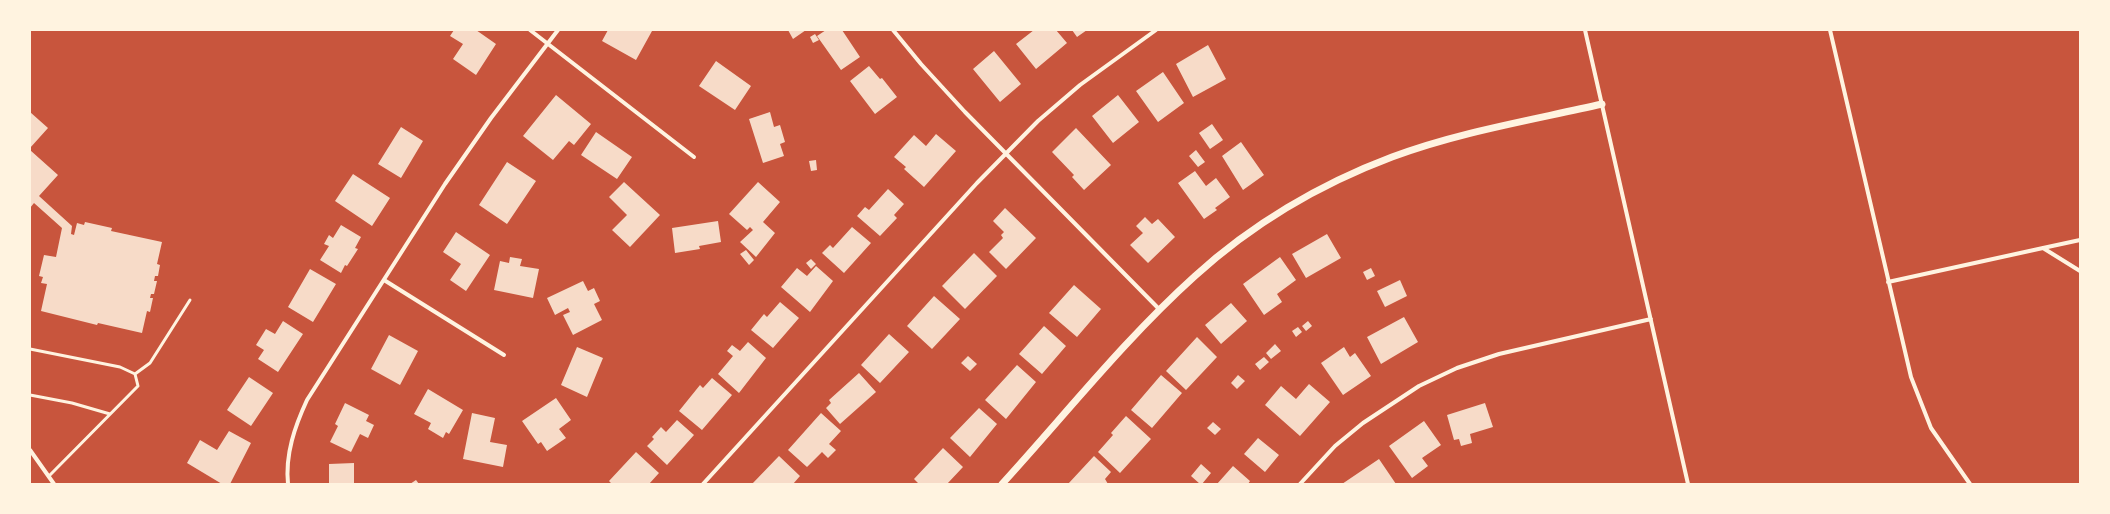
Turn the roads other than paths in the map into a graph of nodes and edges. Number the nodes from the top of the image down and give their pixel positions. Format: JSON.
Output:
{"nodes":[{"id":1,"x":530,"y":30,"type":"edge"},
{"id":2,"x":558,"y":30,"type":"edge"},
{"id":3,"x":893,"y":30,"type":"edge"},
{"id":4,"x":1156,"y":30,"type":"edge"},
{"id":5,"x":1585,"y":30,"type":"edge"},
{"id":6,"x":1830,"y":30,"type":"edge"},
{"id":7,"x":548,"y":43,"type":"junction"},
{"id":8,"x":1602,"y":104,"type":"junction"},
{"id":9,"x":1006,"y":154,"type":"junction"},
{"id":10,"x":694,"y":157,"type":"dead end"},
{"id":11,"x":2080,"y":240,"type":"edge"},
{"id":12,"x":2043,"y":248,"type":"junction"},
{"id":13,"x":2080,"y":271,"type":"edge"},
{"id":14,"x":384,"y":280,"type":"junction"},
{"id":15,"x":1888,"y":282,"type":"junction"},
{"id":16,"x":190,"y":300,"type":"dead end"},
{"id":17,"x":1160,"y":310,"type":"junction"},
{"id":18,"x":1650,"y":319,"type":"junction"},
{"id":19,"x":30,"y":349,"type":"edge"},
{"id":20,"x":504,"y":355,"type":"dead end"},
{"id":21,"x":135,"y":374,"type":"junction"},
{"id":22,"x":30,"y":396,"type":"edge"},
{"id":23,"x":110,"y":414,"type":"junction"},
{"id":24,"x":30,"y":450,"type":"edge"},
{"id":25,"x":48,"y":476,"type":"junction"},
{"id":26,"x":53,"y":484,"type":"edge"},
{"id":27,"x":288,"y":484,"type":"edge"},
{"id":28,"x":703,"y":484,"type":"edge"},
{"id":29,"x":1002,"y":484,"type":"edge"},
{"id":30,"x":1300,"y":484,"type":"edge"},
{"id":31,"x":1688,"y":484,"type":"edge"},
{"id":32,"x":1970,"y":484,"type":"edge"}],
"edges":[{"from":1,"to":7,"type":"street"},
{"from":2,"to":7,"type":"street"},
{"from":3,"to":9,"type":"street"},
{"from":4,"to":9,"type":"street"},
{"from":5,"to":8,"type":"street"},
{"from":6,"to":15,"type":"street"},
{"from":7,"to":10,"type":"street"},
{"from":7,"to":14,"type":"street"},
{"from":8,"to":17,"type":"street"},
{"from":8,"to":18,"type":"street"},
{"from":9,"to":17,"type":"street"},
{"from":9,"to":28,"type":"street"},
{"from":11,"to":12,"type":"street"},
{"from":12,"to":13,"type":"street"},
{"from":12,"to":15,"type":"street"},
{"from":14,"to":20,"type":"street"},
{"from":14,"to":27,"type":"street"},
{"from":15,"to":32,"type":"street"},
{"from":16,"to":21,"type":"lane"},
{"from":17,"to":29,"type":"street"},
{"from":18,"to":30,"type":"street"},
{"from":18,"to":31,"type":"street"},
{"from":19,"to":21,"type":"lane"},
{"from":21,"to":23,"type":"lane"},
{"from":22,"to":23,"type":"lane"},
{"from":23,"to":25,"type":"lane"},
{"from":24,"to":25,"type":"street"},
{"from":25,"to":26,"type":"street"}]}
